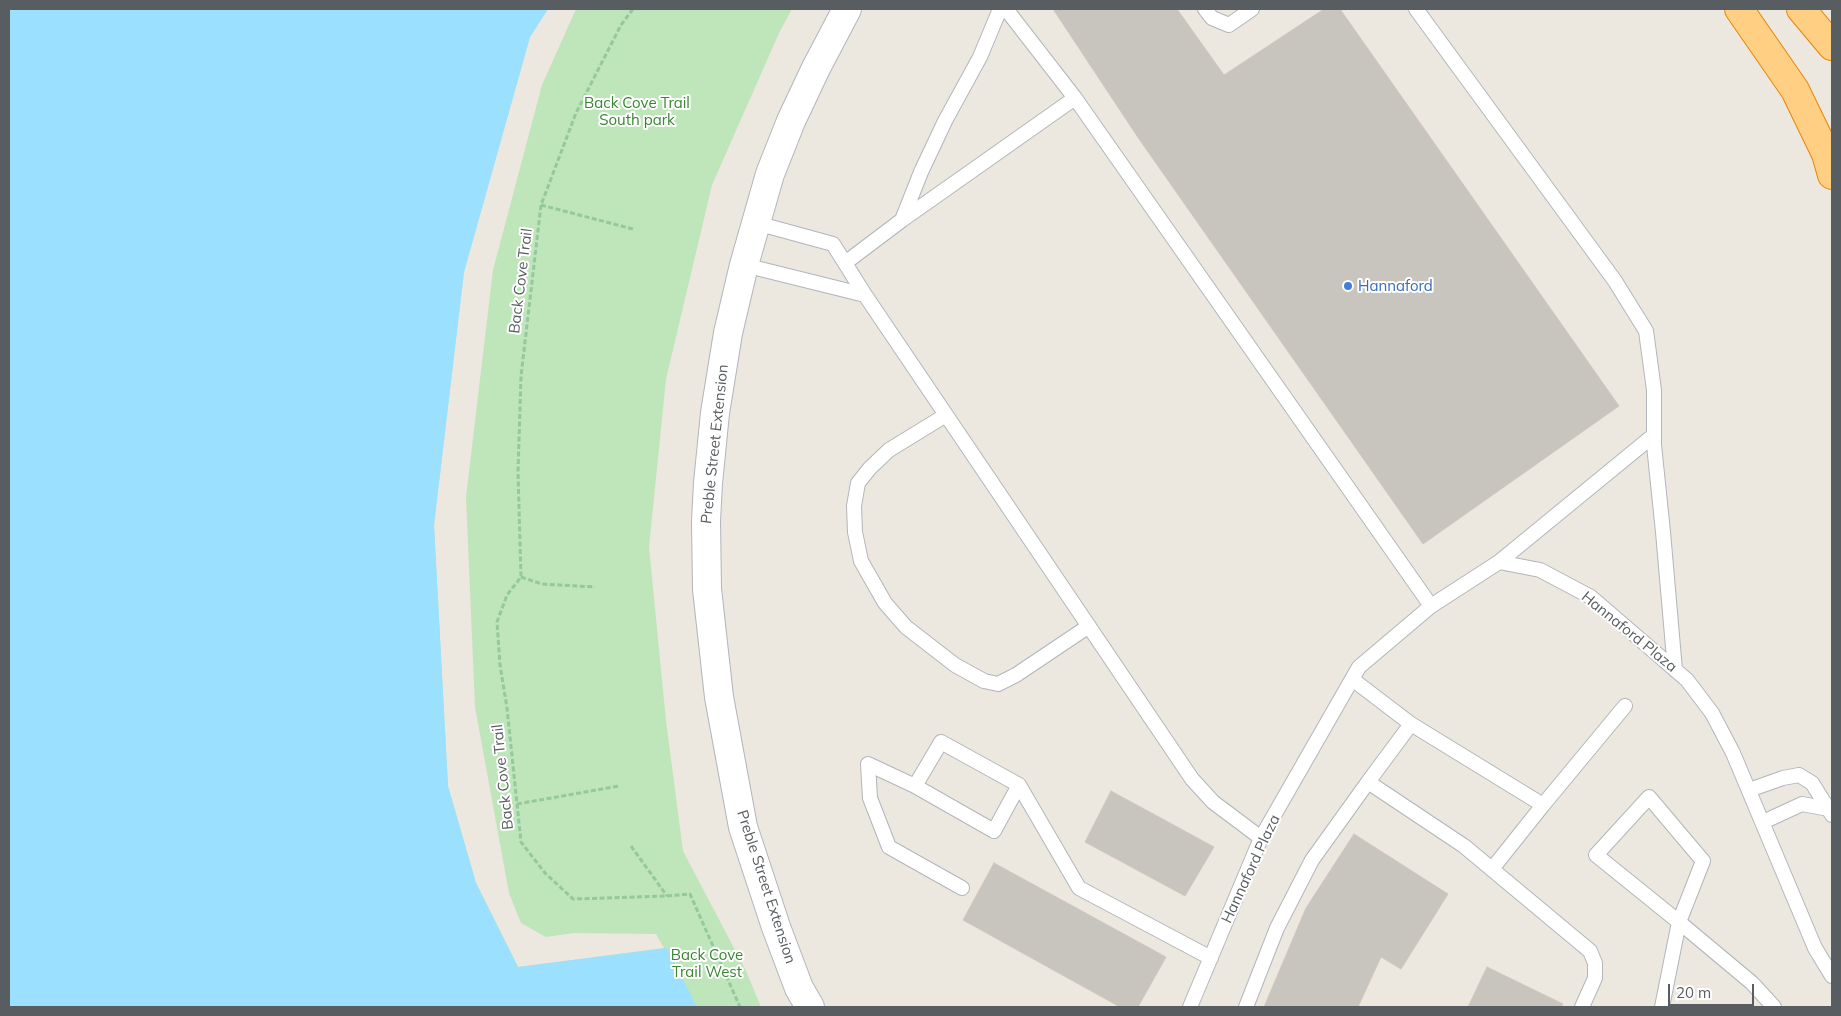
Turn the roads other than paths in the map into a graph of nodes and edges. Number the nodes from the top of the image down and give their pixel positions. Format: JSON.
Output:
{"nodes":[{"id":1,"x":847,"y":9,"type":"edge"},
{"id":2,"x":1000,"y":9,"type":"edge"},
{"id":3,"x":1006,"y":9,"type":"edge"},
{"id":4,"x":1205,"y":9,"type":"edge"},
{"id":5,"x":1252,"y":9,"type":"edge"},
{"id":6,"x":1416,"y":9,"type":"edge"},
{"id":7,"x":1740,"y":9,"type":"edge"},
{"id":8,"x":1801,"y":9,"type":"edge"},
{"id":9,"x":1832,"y":46,"type":"edge"},
{"id":10,"x":1074,"y":98,"type":"junction"},
{"id":11,"x":1832,"y":175,"type":"edge"},
{"id":12,"x":902,"y":220,"type":"junction"},
{"id":13,"x":756,"y":223,"type":"junction"},
{"id":14,"x":845,"y":263,"type":"junction"},
{"id":15,"x":744,"y":265,"type":"junction"},
{"id":16,"x":865,"y":296,"type":"junction"},
{"id":17,"x":946,"y":415,"type":"junction"},
{"id":18,"x":1654,"y":435,"type":"junction"},
{"id":19,"x":1499,"y":562,"type":"junction"},
{"id":20,"x":1431,"y":606,"type":"junction"},
{"id":21,"x":1089,"y":626,"type":"junction"},
{"id":22,"x":1675,"y":670,"type":"junction"},
{"id":23,"x":1352,"y":679,"type":"junction"},
{"id":24,"x":1625,"y":706,"type":"dead end"},
{"id":25,"x":1411,"y":724,"type":"junction"},
{"id":26,"x":1368,"y":782,"type":"junction"},
{"id":27,"x":1019,"y":785,"type":"junction"},
{"id":28,"x":915,"y":786,"type":"junction"},
{"id":29,"x":1749,"y":790,"type":"junction"},
{"id":30,"x":1543,"y":805,"type":"junction"},
{"id":31,"x":1831,"y":812,"type":"edge"},
{"id":32,"x":1763,"y":822,"type":"junction"},
{"id":33,"x":1261,"y":838,"type":"junction"},
{"id":34,"x":1492,"y":869,"type":"junction"},
{"id":35,"x":962,"y":888,"type":"dead end"},
{"id":36,"x":1679,"y":922,"type":"junction"},
{"id":37,"x":1211,"y":958,"type":"junction"},
{"id":38,"x":1832,"y":976,"type":"edge"},
{"id":39,"x":810,"y":1007,"type":"edge"},
{"id":40,"x":1190,"y":1007,"type":"edge"},
{"id":41,"x":1246,"y":1007,"type":"edge"},
{"id":42,"x":1582,"y":1007,"type":"edge"},
{"id":43,"x":1662,"y":1007,"type":"edge"},
{"id":44,"x":1774,"y":1007,"type":"edge"}],
"edges":[{"from":1,"to":13,"type":"main road","name":"Preble Street Extension"},
{"from":2,"to":12,"type":"lane"},
{"from":3,"to":10,"type":"lane"},
{"from":4,"to":5,"type":"lane"},
{"from":6,"to":18,"type":"lane"},
{"from":7,"to":11,"type":"highway"},
{"from":8,"to":9,"type":"highway"},
{"from":10,"to":12,"type":"lane"},
{"from":10,"to":20,"type":"lane"},
{"from":12,"to":14,"type":"lane"},
{"from":13,"to":14,"type":"lane"},
{"from":13,"to":15,"type":"main road","name":"Preble Street Extension"},
{"from":14,"to":16,"type":"lane"},
{"from":15,"to":16,"type":"lane"},
{"from":15,"to":39,"type":"main road","name":"Preble Street Extension"},
{"from":16,"to":17,"type":"lane"},
{"from":17,"to":21,"type":"lane"},
{"from":17,"to":21,"type":"lane"},
{"from":18,"to":19,"type":"lane"},
{"from":18,"to":22,"type":"lane"},
{"from":19,"to":20,"type":"lane","name":"Hannaford Plaza"},
{"from":19,"to":22,"type":"lane","name":"Hannaford Plaza"},
{"from":20,"to":23,"type":"lane","name":"Hannaford Plaza"},
{"from":21,"to":33,"type":"lane"},
{"from":22,"to":29,"type":"lane","name":"Hannaford Plaza"},
{"from":23,"to":25,"type":"lane"},
{"from":23,"to":33,"type":"lane","name":"Hannaford Plaza"},
{"from":24,"to":30,"type":"lane"},
{"from":25,"to":26,"type":"lane"},
{"from":25,"to":30,"type":"lane"},
{"from":26,"to":34,"type":"lane"},
{"from":26,"to":41,"type":"lane"},
{"from":27,"to":28,"type":"lane"},
{"from":27,"to":28,"type":"lane"},
{"from":27,"to":37,"type":"lane"},
{"from":28,"to":35,"type":"lane"},
{"from":29,"to":31,"type":"lane"},
{"from":29,"to":32,"type":"lane","name":"Hannaford Plaza"},
{"from":30,"to":34,"type":"lane"},
{"from":31,"to":32,"type":"lane"},
{"from":32,"to":38,"type":"lane","name":"Hannaford Plaza"},
{"from":33,"to":37,"type":"lane","name":"Hannaford Plaza"},
{"from":34,"to":42,"type":"lane"},
{"from":36,"to":36,"type":"lane"},
{"from":36,"to":43,"type":"lane"},
{"from":36,"to":44,"type":"lane"},
{"from":37,"to":40,"type":"lane","name":"Hannaford Plaza"}]}
